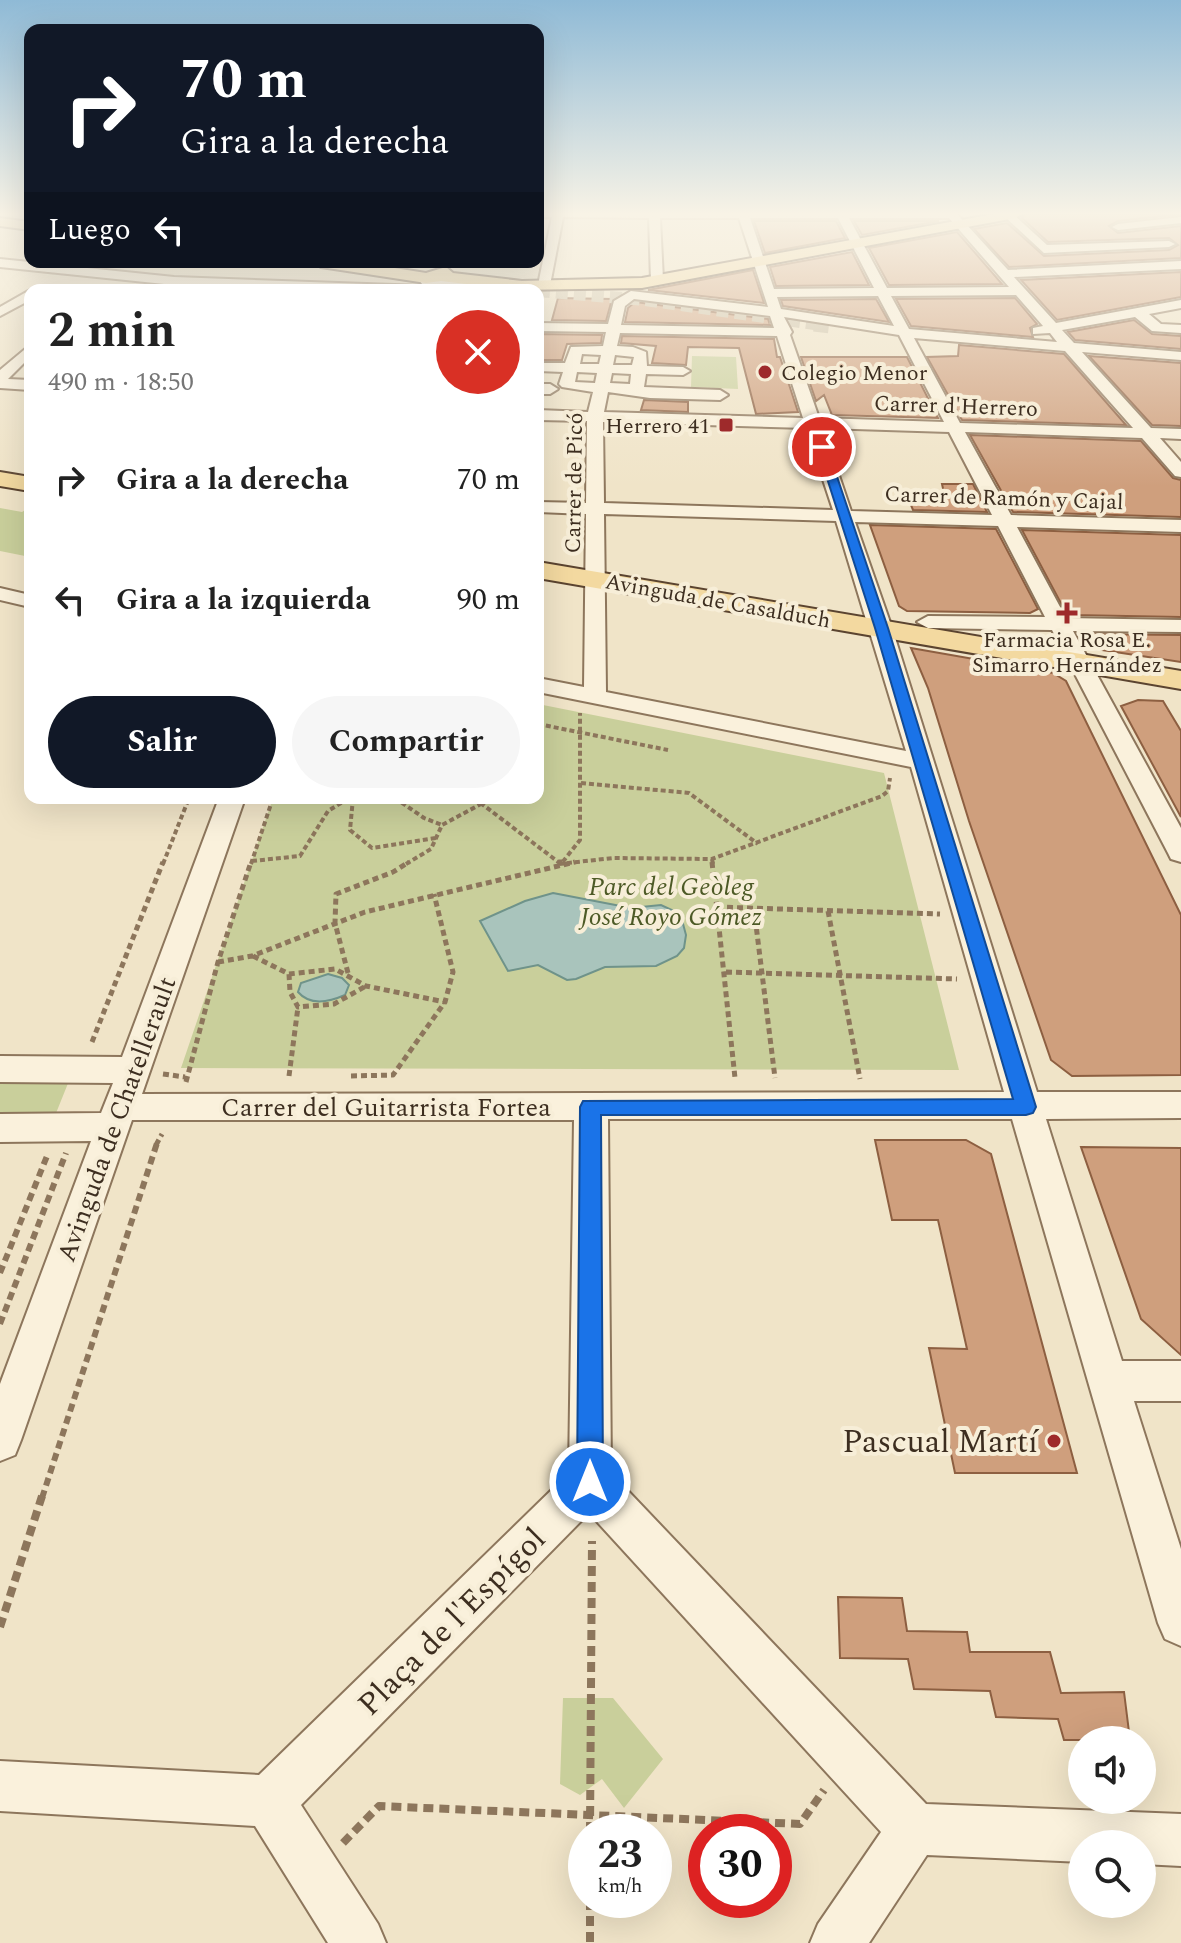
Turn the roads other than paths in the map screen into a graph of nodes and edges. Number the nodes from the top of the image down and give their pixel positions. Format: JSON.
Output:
{"nodes":[{"id":1,"x":619,"y":305,"type":"edge"},
{"id":2,"x":736,"y":305,"type":"edge"},
{"id":3,"x":775,"y":305,"type":"edge"},
{"id":4,"x":889,"y":305,"type":"edge"},
{"id":5,"x":1031,"y":305,"type":"edge"},
{"id":6,"x":1177,"y":305,"type":"edge"},
{"id":7,"x":1,"y":312,"type":"edge"},
{"id":8,"x":1138,"y":312,"type":"junction"},
{"id":9,"x":778,"y":313,"type":"junction"},
{"id":10,"x":24,"y":314,"type":"edge"},
{"id":11,"x":544,"y":321,"type":"edge"},
{"id":12,"x":830,"y":326,"type":"tunnel mouth"},
{"id":13,"x":614,"y":328,"type":"junction"},
{"id":14,"x":1053,"y":328,"type":"junction"},
{"id":15,"x":1181,"y":329,"type":"edge"},
{"id":16,"x":903,"y":331,"type":"junction"},
{"id":17,"x":785,"y":332,"type":"junction"},
{"id":18,"x":990,"y":341,"type":"junction"},
{"id":19,"x":1070,"y":347,"type":"junction"},
{"id":20,"x":609,"y":351,"type":"junction"},
{"id":21,"x":24,"y":355,"type":"edge"},
{"id":22,"x":1181,"y":356,"type":"edge"},
{"id":23,"x":544,"y":367,"type":"edge"},
{"id":24,"x":571,"y":368,"type":"junction"},
{"id":25,"x":605,"y":369,"type":"junction"},
{"id":26,"x":639,"y":370,"type":"junction"},
{"id":27,"x":683,"y":371,"type":"dead end"},
{"id":28,"x":0,"y":380,"type":"edge"},
{"id":29,"x":24,"y":384,"type":"edge"},
{"id":30,"x":601,"y":389,"type":"junction"},
{"id":31,"x":632,"y":389,"type":"junction"},
{"id":32,"x":720,"y":395,"type":"dead end"},
{"id":33,"x":544,"y":415,"type":"edge"},
{"id":34,"x":595,"y":417,"type":"junction"},
{"id":35,"x":814,"y":423,"type":"junction"},
{"id":36,"x":952,"y":427,"type":"junction"},
{"id":37,"x":1146,"y":433,"type":"junction"},
{"id":38,"x":1181,"y":434,"type":"edge"},
{"id":39,"x":1181,"y":472,"type":"edge"},
{"id":40,"x":0,"y":479,"type":"edge"},
{"id":41,"x":24,"y":483,"type":"edge"},
{"id":42,"x":544,"y":507,"type":"edge"},
{"id":43,"x":595,"y":509,"type":"junction"},
{"id":44,"x":845,"y":516,"type":"junction"},
{"id":45,"x":1003,"y":521,"type":"junction"},
{"id":46,"x":1181,"y":526,"type":"edge"},
{"id":47,"x":544,"y":571,"type":"edge"},
{"id":48,"x":595,"y":579,"type":"junction"},
{"id":49,"x":0,"y":594,"type":"edge"},
{"id":50,"x":24,"y":598,"type":"edge"},
{"id":51,"x":928,"y":622,"type":"dead end"},
{"id":52,"x":1058,"y":622,"type":"junction"},
{"id":53,"x":1181,"y":626,"type":"edge"},
{"id":54,"x":881,"y":628,"type":"junction"},
{"id":55,"x":1079,"y":662,"type":"junction"},
{"id":56,"x":1181,"y":680,"type":"edge"},
{"id":57,"x":544,"y":687,"type":"edge"},
{"id":58,"x":588,"y":703,"type":"junction"},
{"id":59,"x":924,"y":770,"type":"junction"},
{"id":60,"x":230,"y":804,"type":"edge"},
{"id":61,"x":1181,"y":853,"type":"edge"},
{"id":62,"x":0,"y":1069,"type":"edge"},
{"id":63,"x":133,"y":1070,"type":"junction"},
{"id":64,"x":1181,"y":1105,"type":"edge"},
{"id":65,"x":591,"y":1107,"type":"junction"},
{"id":66,"x":1026,"y":1107,"type":"junction"},
{"id":67,"x":116,"y":1117,"type":"junction"},
{"id":68,"x":0,"y":1128,"type":"edge"},
{"id":69,"x":1108,"y":1381,"type":"junction"},
{"id":70,"x":1181,"y":1381,"type":"edge"},
{"id":71,"x":0,"y":1440,"type":"edge"},
{"id":72,"x":590,"y":1482,"type":"junction"},
{"id":73,"x":1181,"y":1623,"type":"edge"},
{"id":74,"x":0,"y":1786,"type":"edge"},
{"id":75,"x":269,"y":1801,"type":"junction"},
{"id":76,"x":914,"y":1829,"type":"junction"},
{"id":77,"x":1181,"y":1840,"type":"edge"},
{"id":78,"x":359,"y":1943,"type":"edge"},
{"id":79,"x":837,"y":1943,"type":"edge"}],
"edges":[{"from":1,"to":13,"type":"street","name":"Carrer de Picó"},
{"from":2,"to":9,"type":"street"},
{"from":3,"to":9,"type":"street"},
{"from":4,"to":16,"type":"street"},
{"from":5,"to":14,"type":"street"},
{"from":6,"to":8,"type":"street"},
{"from":7,"to":10,"type":"street"},
{"from":8,"to":14,"type":"street"},
{"from":8,"to":15,"type":"street"},
{"from":9,"to":16,"type":"street"},
{"from":9,"to":17,"type":"street"},
{"from":11,"to":13,"type":"street"},
{"from":12,"to":16,"type":"street"},
{"from":13,"to":17,"type":"street"},
{"from":13,"to":20,"type":"street","name":"Carrer de Picó"},
{"from":14,"to":18,"type":"street"},
{"from":14,"to":19,"type":"street"},
{"from":16,"to":18,"type":"street"},
{"from":16,"to":36,"type":"street"},
{"from":17,"to":35,"type":"street"},
{"from":18,"to":19,"type":"street"},
{"from":19,"to":22,"type":"street"},
{"from":19,"to":37,"type":"street"},
{"from":20,"to":24,"type":"street"},
{"from":20,"to":25,"type":"street","name":"Carrer de Picó"},
{"from":20,"to":26,"type":"street"},
{"from":21,"to":28,"type":"street"},
{"from":23,"to":24,"type":"street"},
{"from":24,"to":25,"type":"street"},
{"from":24,"to":30,"type":"street"},
{"from":25,"to":26,"type":"street"},
{"from":25,"to":30,"type":"street","name":"Carrer de Picó"},
{"from":26,"to":27,"type":"street"},
{"from":26,"to":31,"type":"street"},
{"from":28,"to":29,"type":"street"},
{"from":30,"to":31,"type":"street"},
{"from":30,"to":34,"type":"street","name":"Carrer de Picó"},
{"from":31,"to":32,"type":"street"},
{"from":33,"to":34,"type":"street","name":"Carrer d'Herrero"},
{"from":34,"to":35,"type":"street","name":"Carrer d'Herrero"},
{"from":34,"to":43,"type":"street","name":"Carrer de Picó"},
{"from":35,"to":36,"type":"street","name":"Carrer d'Herrero"},
{"from":35,"to":44,"type":"street"},
{"from":36,"to":37,"type":"street","name":"Carrer d'Herrero"},
{"from":36,"to":45,"type":"street"},
{"from":37,"to":38,"type":"street","name":"Carrer d'Herrero"},
{"from":37,"to":39,"type":"street"},
{"from":40,"to":41,"type":"main road"},
{"from":42,"to":43,"type":"street","name":"Carrer de Ramón y Cajal"},
{"from":43,"to":44,"type":"street","name":"Carrer de Ramón y Cajal"},
{"from":43,"to":48,"type":"street","name":"Carrer de Picó"},
{"from":44,"to":45,"type":"street","name":"Carrer de Ramón y Cajal"},
{"from":44,"to":54,"type":"street"},
{"from":45,"to":46,"type":"street","name":"Carrer de Ramón y Cajal"},
{"from":45,"to":52,"type":"street"},
{"from":47,"to":48,"type":"main road","name":"Avinguda de Casalduch"},
{"from":48,"to":54,"type":"main road","name":"Avinguda de Casalduch"},
{"from":48,"to":58,"type":"street","name":"Carrer de Picó"},
{"from":49,"to":50,"type":"street"},
{"from":51,"to":52,"type":"street"},
{"from":52,"to":53,"type":"street"},
{"from":52,"to":55,"type":"street"},
{"from":54,"to":55,"type":"main road","name":"Avinguda de Casalduch"},
{"from":54,"to":59,"type":"street"},
{"from":55,"to":56,"type":"main road","name":"Avinguda de Casalduch"},
{"from":55,"to":61,"type":"street"},
{"from":57,"to":58,"type":"street"},
{"from":58,"to":59,"type":"street"},
{"from":59,"to":66,"type":"street"},
{"from":60,"to":63,"type":"street","name":"Avinguda de Chatellerault"},
{"from":62,"to":63,"type":"street"},
{"from":63,"to":67,"type":"street","name":"Avinguda de Chatellerault"},
{"from":64,"to":66,"type":"street","name":"Carrer del Guitarrista Fortea"},
{"from":65,"to":66,"type":"street","name":"Carrer del Guitarrista Fortea"},
{"from":65,"to":67,"type":"street","name":"Carrer del Guitarrista Fortea"},
{"from":65,"to":72,"type":"street"},
{"from":66,"to":69,"type":"street"},
{"from":67,"to":68,"type":"street","name":"Carrer del Guitarrista Fortea"},
{"from":67,"to":71,"type":"street","name":"Avinguda de Chatellerault"},
{"from":69,"to":70,"type":"street"},
{"from":69,"to":73,"type":"street"},
{"from":72,"to":75,"type":"street","name":"Plaça de l'Espígol"},
{"from":72,"to":76,"type":"street"},
{"from":74,"to":75,"type":"street"},
{"from":75,"to":78,"type":"street"},
{"from":76,"to":77,"type":"street"},
{"from":76,"to":79,"type":"street"}]}
